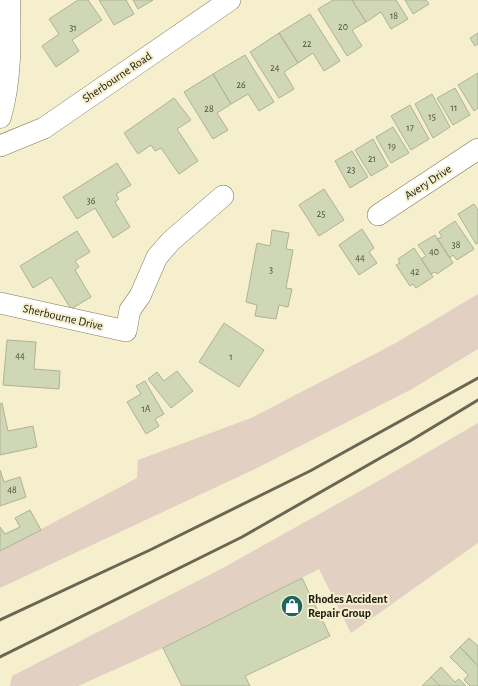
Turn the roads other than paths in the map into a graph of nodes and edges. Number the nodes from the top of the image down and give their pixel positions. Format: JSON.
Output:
{"nodes":[{"id":1,"x":9,"y":0,"type":"edge"},
{"id":2,"x":230,"y":0,"type":"edge"},
{"id":3,"x":0,"y":117,"type":"edge"},
{"id":4,"x":0,"y":146,"type":"edge"},
{"id":5,"x":478,"y":149,"type":"edge"},
{"id":6,"x":223,"y":196,"type":"dead end"},
{"id":7,"x":378,"y":215,"type":"dead end"},
{"id":8,"x":0,"y":303,"type":"edge"}],
"edges":[{"from":1,"to":3,"type":"main road"},
{"from":2,"to":4,"type":"street","name":"Sherbourne Road"},
{"from":5,"to":7,"type":"street","name":"Avery Drive"},
{"from":6,"to":8,"type":"street","name":"Sherbourne Drive"}]}
